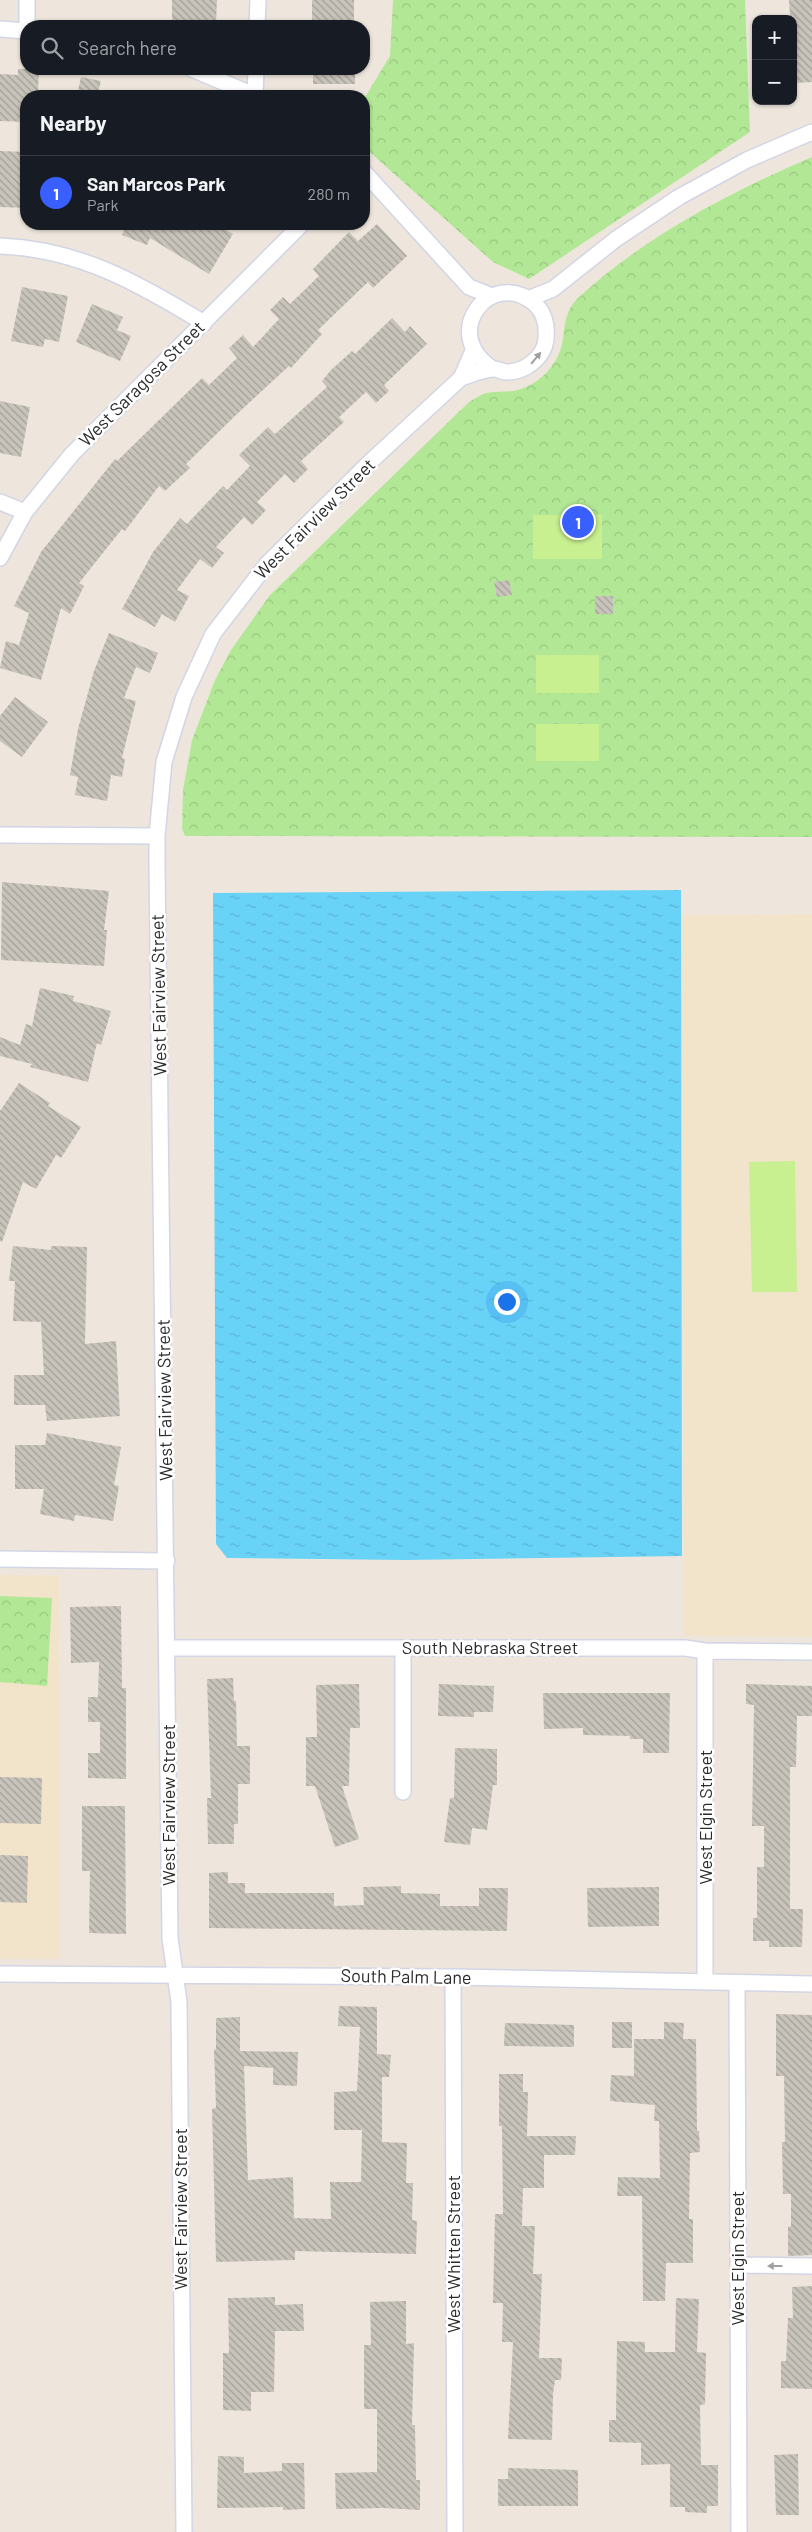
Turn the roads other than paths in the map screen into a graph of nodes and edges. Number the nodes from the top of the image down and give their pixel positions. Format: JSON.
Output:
{"nodes":[{"id":1,"x":27,"y":0,"type":"edge"},
{"id":2,"x":258,"y":0,"type":"edge"},
{"id":3,"x":27,"y":20,"type":"edge"},
{"id":4,"x":257,"y":20,"type":"edge"},
{"id":5,"x":0,"y":29,"type":"edge"},
{"id":6,"x":20,"y":31,"type":"edge"},
{"id":7,"x":206,"y":75,"type":"edge"},
{"id":8,"x":256,"y":75,"type":"edge"},
{"id":9,"x":242,"y":90,"type":"edge"},
{"id":10,"x":256,"y":90,"type":"edge"},
{"id":11,"x":812,"y":132,"type":"edge"},
{"id":12,"x":370,"y":179,"type":"edge"},
{"id":13,"x":296,"y":230,"type":"edge"},
{"id":14,"x":0,"y":246,"type":"edge"},
{"id":15,"x":470,"y":287,"type":"junction"},
{"id":16,"x":554,"y":289,"type":"junction"},
{"id":17,"x":492,"y":296,"type":"junction"},
{"id":18,"x":528,"y":299,"type":"junction"},
{"id":19,"x":473,"y":314,"type":"junction"},
{"id":20,"x":544,"y":318,"type":"junction"},
{"id":21,"x":204,"y":323,"type":"junction"},
{"id":22,"x":473,"y":351,"type":"junction"},
{"id":23,"x":493,"y":369,"type":"junction"},
{"id":24,"x":461,"y":378,"type":"junction"},
{"id":25,"x":0,"y":502,"type":"edge"},
{"id":26,"x":25,"y":512,"type":"junction"},
{"id":27,"x":0,"y":558,"type":"edge"},
{"id":28,"x":0,"y":835,"type":"edge"},
{"id":29,"x":157,"y":836,"type":"junction"},
{"id":30,"x":0,"y":1559,"type":"edge"},
{"id":31,"x":167,"y":1561,"type":"junction"},
{"id":32,"x":168,"y":1648,"type":"junction"},
{"id":33,"x":403,"y":1648,"type":"junction"},
{"id":34,"x":706,"y":1651,"type":"junction"},
{"id":35,"x":812,"y":1652,"type":"edge"},
{"id":36,"x":403,"y":1792,"type":"dead end"},
{"id":37,"x":0,"y":1974,"type":"edge"},
{"id":38,"x":175,"y":1975,"type":"junction"},
{"id":39,"x":453,"y":1977,"type":"junction"},
{"id":40,"x":706,"y":1982,"type":"junction"},
{"id":41,"x":737,"y":1984,"type":"junction"},
{"id":42,"x":812,"y":1984,"type":"edge"},
{"id":43,"x":738,"y":2265,"type":"junction"},
{"id":44,"x":812,"y":2266,"type":"edge"},
{"id":45,"x":184,"y":2532,"type":"edge"},
{"id":46,"x":454,"y":2532,"type":"edge"},
{"id":47,"x":739,"y":2532,"type":"edge"}],
"edges":[{"from":1,"to":3,"type":"street"},
{"from":2,"to":4,"type":"street"},
{"from":5,"to":6,"type":"street"},
{"from":7,"to":9,"type":"street"},
{"from":8,"to":10,"type":"street"},
{"from":11,"to":16,"type":"street"},
{"from":12,"to":15,"type":"street"},
{"from":13,"to":21,"type":"street","name":"West Saragosa Street"},
{"from":14,"to":21,"type":"street"},
{"from":15,"to":17,"type":"street"},
{"from":15,"to":19,"type":"street"},
{"from":16,"to":18,"type":"street"},
{"from":16,"to":20,"type":"street"},
{"from":17,"to":18,"type":"street"},
{"from":17,"to":19,"type":"street"},
{"from":18,"to":20,"type":"street"},
{"from":19,"to":22,"type":"street"},
{"from":23,"to":20,"type":"street","one_way":true},
{"from":21,"to":26,"type":"street","name":"West Saragosa Street"},
{"from":22,"to":23,"type":"street"},
{"from":22,"to":24,"type":"street","name":"West Fairview Street"},
{"from":23,"to":24,"type":"street","name":"West Fairview Street"},
{"from":24,"to":29,"type":"street","name":"West Fairview Street"},
{"from":25,"to":26,"type":"street"},
{"from":26,"to":27,"type":"street","name":"West Saragosa Street"},
{"from":28,"to":29,"type":"street"},
{"from":29,"to":31,"type":"street","name":"West Fairview Street"},
{"from":30,"to":31,"type":"street"},
{"from":31,"to":32,"type":"street","name":"West Fairview Street"},
{"from":32,"to":33,"type":"street","name":"South Nebraska Street"},
{"from":32,"to":38,"type":"street","name":"West Fairview Street"},
{"from":33,"to":34,"type":"street","name":"South Nebraska Street"},
{"from":33,"to":36,"type":"street"},
{"from":34,"to":35,"type":"street","name":"South Nebraska Street"},
{"from":34,"to":40,"type":"street","name":"West Elgin Street"},
{"from":37,"to":38,"type":"street","name":"South Palm Lane"},
{"from":38,"to":39,"type":"street","name":"South Palm Lane"},
{"from":38,"to":45,"type":"street","name":"West Fairview Street"},
{"from":39,"to":40,"type":"street","name":"South Palm Lane"},
{"from":39,"to":46,"type":"street","name":"West Whitten Street"},
{"from":40,"to":41,"type":"street","name":"South Palm Lane"},
{"from":41,"to":42,"type":"street","name":"South Palm Lane"},
{"from":41,"to":43,"type":"street","name":"West Elgin Street"},
{"from":44,"to":43,"type":"street","one_way":true},
{"from":43,"to":47,"type":"street","name":"West Elgin Street"}]}
